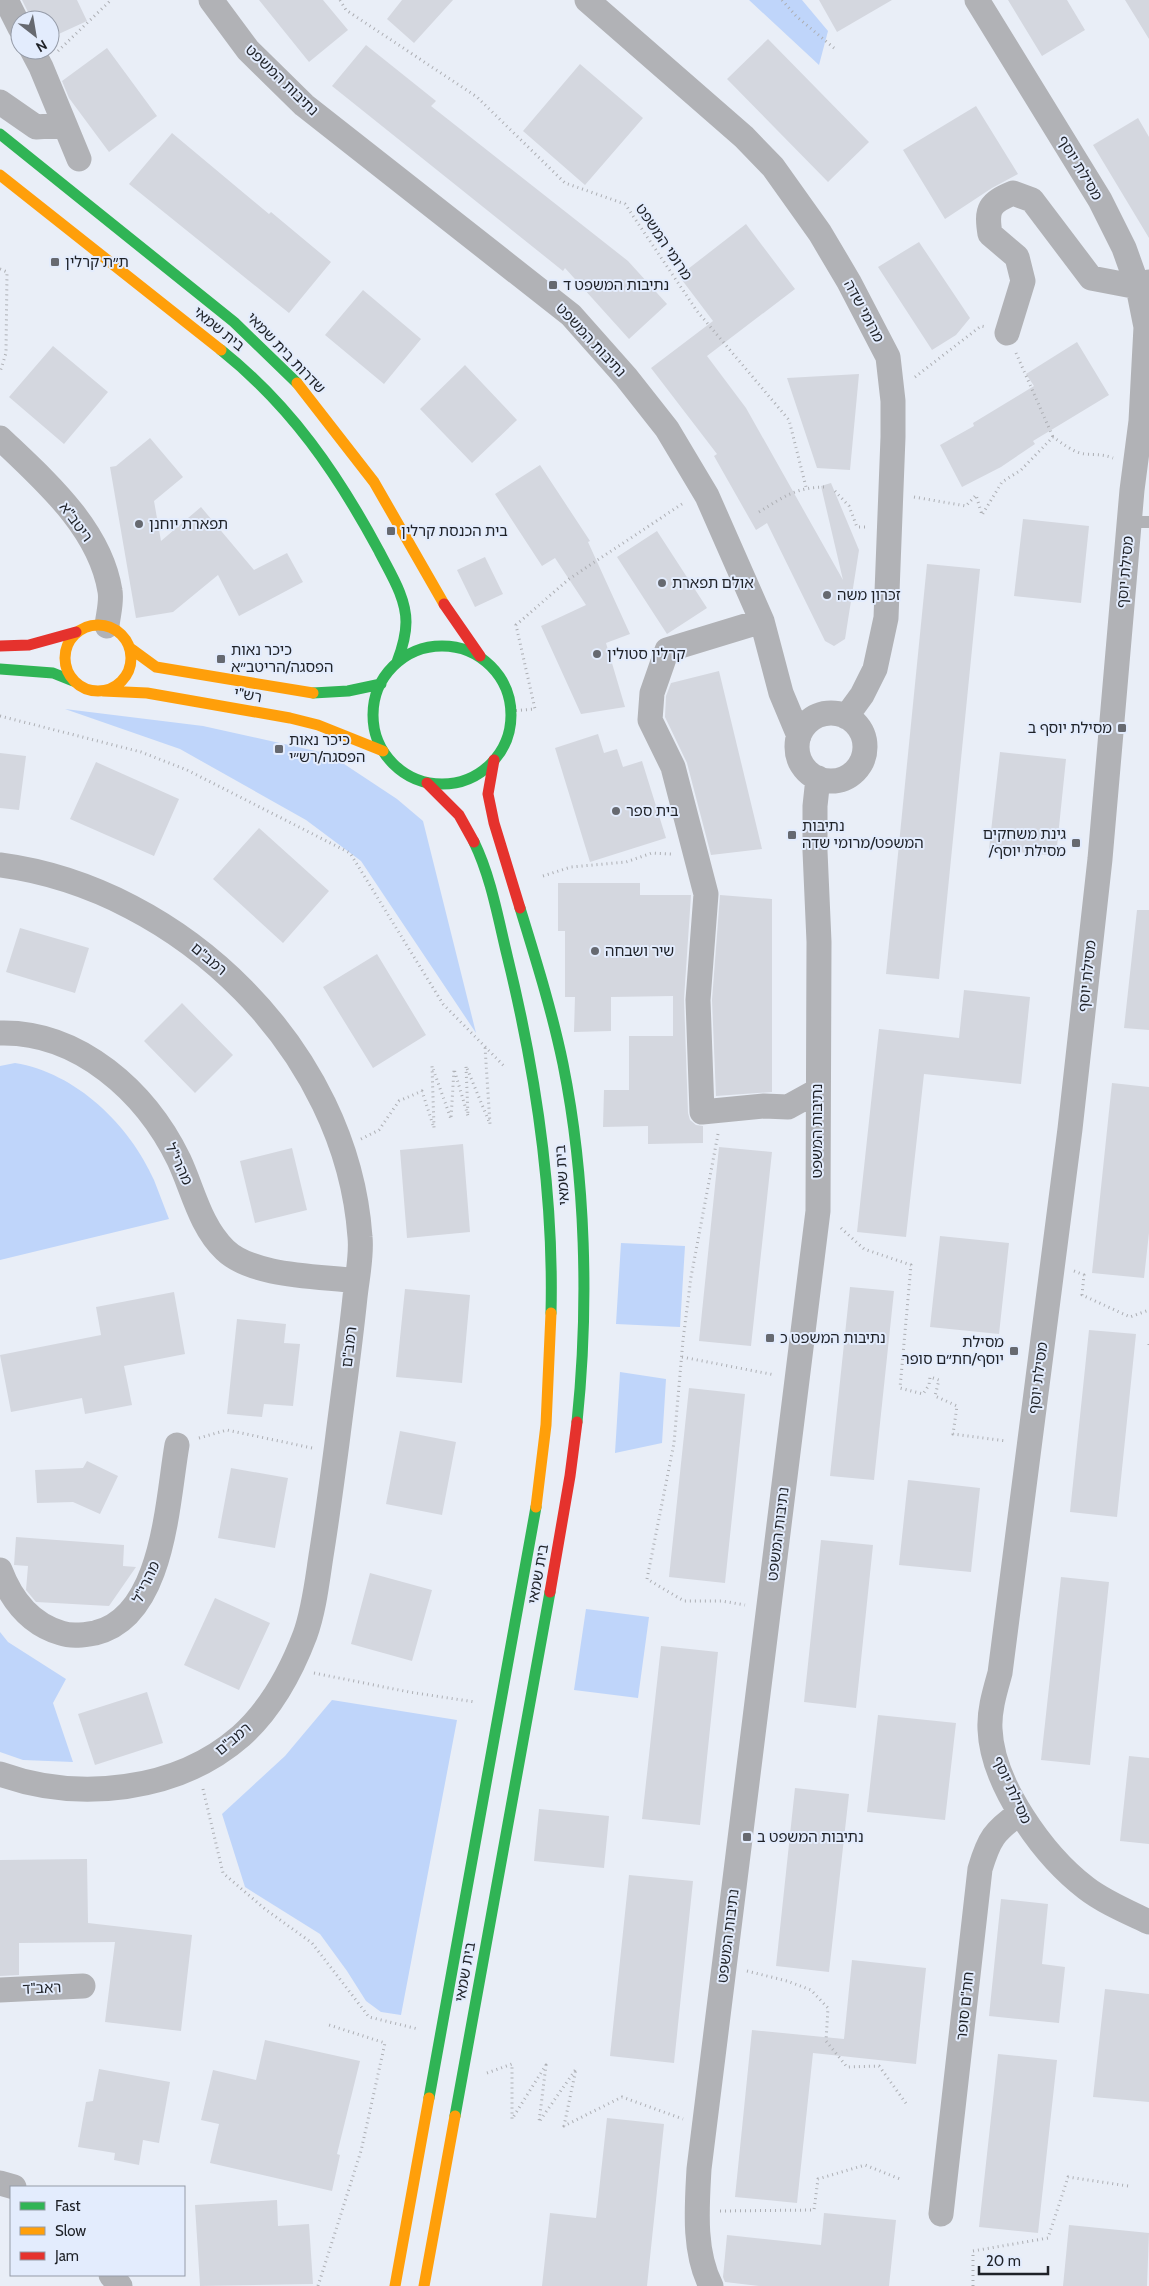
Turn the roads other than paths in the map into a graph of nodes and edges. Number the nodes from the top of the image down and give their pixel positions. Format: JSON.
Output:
{"nodes":[{"id":1,"x":211,"y":0,"type":"edge"},
{"id":2,"x":587,"y":0,"type":"edge"},
{"id":3,"x":977,"y":0,"type":"edge"},
{"id":4,"x":37,"y":60,"type":"edge"},
{"id":5,"x":0,"y":102,"type":"edge"},
{"id":6,"x":65,"y":125,"type":"junction"},
{"id":7,"x":0,"y":134,"type":"edge"},
{"id":8,"x":79,"y":159,"type":"dead end"},
{"id":9,"x":0,"y":175,"type":"edge"},
{"id":10,"x":1143,"y":285,"type":"edge"},
{"id":11,"x":1007,"y":333,"type":"road end"},
{"id":12,"x":0,"y":438,"type":"edge"},
{"id":13,"x":1139,"y":522,"type":"edge"},
{"id":14,"x":762,"y":622,"type":"junction"},
{"id":15,"x":107,"y":626,"type":"junction"},
{"id":16,"x":76,"y":632,"type":"junction"},
{"id":17,"x":0,"y":646,"type":"edge"},
{"id":18,"x":130,"y":648,"type":"junction"},
{"id":19,"x":480,"y":656,"type":"junction"},
{"id":20,"x":397,"y":662,"type":"junction"},
{"id":21,"x":0,"y":669,"type":"edge"},
{"id":22,"x":73,"y":681,"type":"junction"},
{"id":23,"x":380,"y":684,"type":"junction"},
{"id":24,"x":103,"y":691,"type":"junction"},
{"id":25,"x":846,"y":717,"type":"junction"},
{"id":26,"x":799,"y":736,"type":"junction"},
{"id":27,"x":383,"y":752,"type":"junction"},
{"id":28,"x":494,"y":760,"type":"junction"},
{"id":29,"x":818,"y":778,"type":"junction"},
{"id":30,"x":427,"y":783,"type":"junction"},
{"id":31,"x":0,"y":866,"type":"edge"},
{"id":32,"x":0,"y":1033,"type":"edge"},
{"id":33,"x":817,"y":1091,"type":"junction"},
{"id":34,"x":357,"y":1281,"type":"junction"},
{"id":35,"x":177,"y":1446,"type":"road end"},
{"id":36,"x":0,"y":1570,"type":"edge"},
{"id":37,"x":0,"y":1774,"type":"edge"},
{"id":38,"x":1020,"y":1813,"type":"junction"},
{"id":39,"x":1149,"y":1922,"type":"edge"},
{"id":40,"x":83,"y":1986,"type":"dead end"},
{"id":41,"x":0,"y":1990,"type":"edge"},
{"id":42,"x":942,"y":2214,"type":"dead end"},
{"id":43,"x":112,"y":2276,"type":"edge"},
{"id":44,"x":120,"y":2286,"type":"edge"},
{"id":45,"x":395,"y":2286,"type":"edge"},
{"id":46,"x":424,"y":2286,"type":"edge"},
{"id":47,"x":711,"y":2286,"type":"edge"}],
"edges":[{"from":1,"to":14,"type":"street","name":"נתיבות המשפט"},
{"from":2,"to":25,"type":"street","name":"מרומי שדה"},
{"from":3,"to":10,"type":"street","name":"מסילת יוסף"},
{"from":4,"to":6,"type":"street"},
{"from":5,"to":6,"type":"street"},
{"from":6,"to":8,"type":"street"},
{"from":7,"to":19,"type":"street","name":"שדרות בית שמאי"},
{"from":9,"to":20,"type":"street","name":"בית שמאי"},
{"from":10,"to":11,"type":"street"},
{"from":10,"to":13,"type":"street","name":"מסילת יוסף"},
{"from":12,"to":15,"type":"street","name":"ריטב\"א"},
{"from":13,"to":38,"type":"street","name":"מסילת יוסף"},
{"from":14,"to":26,"type":"street","name":"נתיבות המשפט"},
{"from":14,"to":33,"type":"street"},
{"from":15,"to":16,"type":"street"},
{"from":15,"to":18,"type":"street"},
{"from":16,"to":17,"type":"street"},
{"from":16,"to":22,"type":"street"},
{"from":18,"to":23,"type":"street","name":"רש\"י"},
{"from":18,"to":24,"type":"street"},
{"from":19,"to":20,"type":"street"},
{"from":19,"to":28,"type":"street"},
{"from":20,"to":23,"type":"street"},
{"from":21,"to":22,"type":"street"},
{"from":22,"to":24,"type":"street"},
{"from":23,"to":27,"type":"street"},
{"from":24,"to":27,"type":"street","name":"רש\"י"},
{"from":25,"to":26,"type":"street"},
{"from":25,"to":29,"type":"street"},
{"from":26,"to":29,"type":"street"},
{"from":27,"to":30,"type":"street"},
{"from":28,"to":30,"type":"street"},
{"from":28,"to":46,"type":"street","name":"בית שמאי"},
{"from":29,"to":33,"type":"street","name":"נתיבות המשפט"},
{"from":30,"to":45,"type":"street","name":"בית שמאי"},
{"from":31,"to":34,"type":"street","name":"רמב\"ם"},
{"from":32,"to":34,"type":"street","name":"מהרי\"ל"},
{"from":33,"to":47,"type":"street","name":"נתיבות המשפט"},
{"from":34,"to":37,"type":"street","name":"רמב\"ם"},
{"from":35,"to":36,"type":"street","name":"מהרי\"ל"},
{"from":38,"to":39,"type":"street","name":"מסילת יוסף"},
{"from":38,"to":42,"type":"street","name":"חת\"ם סופר"},
{"from":40,"to":41,"type":"street","name":"ראב\"ד"},
{"from":43,"to":44,"type":"street"}]}
